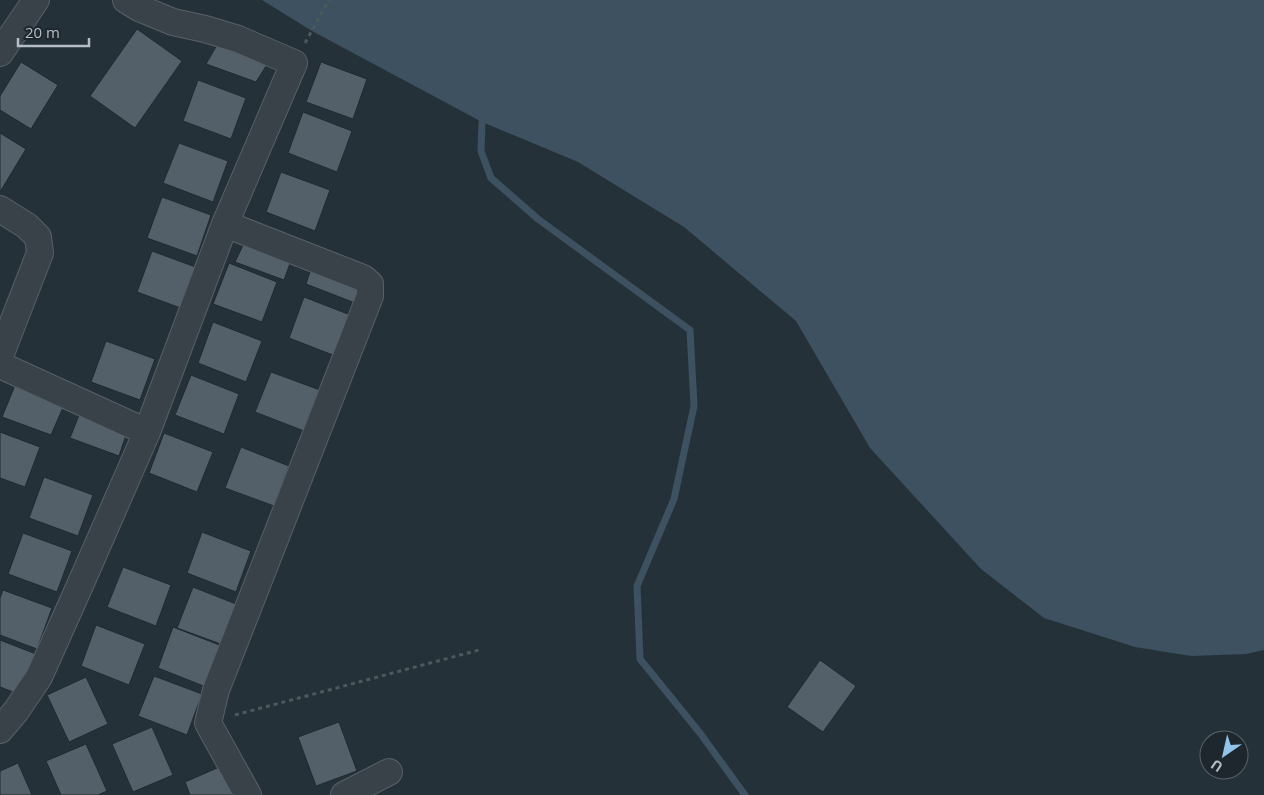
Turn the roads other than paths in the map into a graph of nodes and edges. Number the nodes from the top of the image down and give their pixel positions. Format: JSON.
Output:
{"nodes":[{"id":1,"x":36,"y":0,"type":"edge"},
{"id":2,"x":126,"y":0,"type":"edge"},
{"id":3,"x":0,"y":53,"type":"edge"},
{"id":4,"x":0,"y":209,"type":"edge"},
{"id":5,"x":225,"y":224,"type":"junction"},
{"id":6,"x":0,"y":356,"type":"edge"},
{"id":7,"x":0,"y":365,"type":"edge"},
{"id":8,"x":147,"y":432,"type":"junction"},
{"id":9,"x":0,"y":730,"type":"edge"},
{"id":10,"x":389,"y":772,"type":"dead end"},
{"id":11,"x":248,"y":795,"type":"edge"},
{"id":12,"x":344,"y":795,"type":"edge"}],
"edges":[{"from":1,"to":3,"type":"street"},
{"from":2,"to":5,"type":"street"},
{"from":4,"to":6,"type":"street"},
{"from":5,"to":8,"type":"street"},
{"from":5,"to":11,"type":"street"},
{"from":7,"to":8,"type":"street"},
{"from":8,"to":9,"type":"street"},
{"from":10,"to":12,"type":"street"}]}
